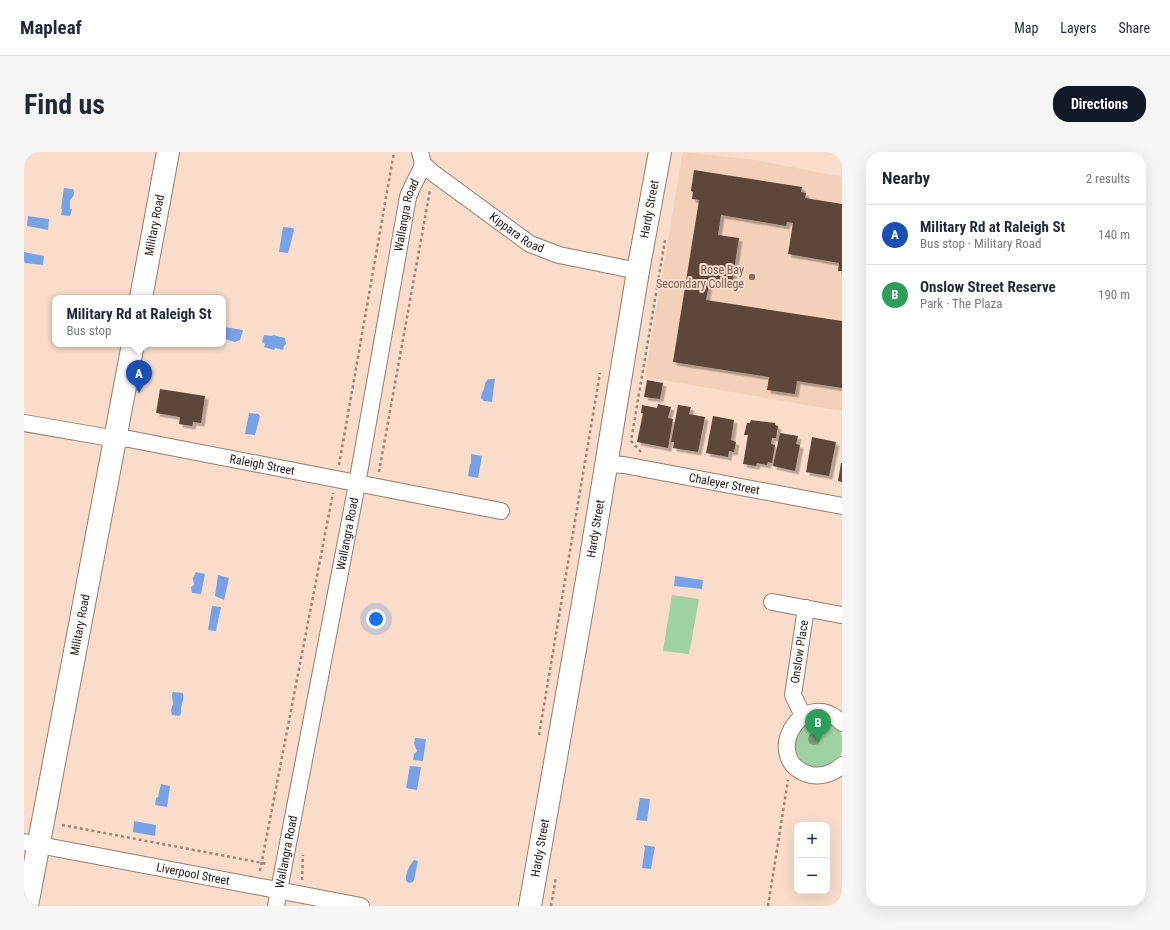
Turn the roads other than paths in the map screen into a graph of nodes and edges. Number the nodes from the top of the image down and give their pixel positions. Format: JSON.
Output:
{"nodes":[{"id":1,"x":168,"y":152,"type":"edge"},
{"id":2,"x":660,"y":152,"type":"edge"},
{"id":3,"x":425,"y":163,"type":"edge"},
{"id":4,"x":638,"y":271,"type":"junction"},
{"id":5,"x":142,"y":295,"type":"edge"},
{"id":6,"x":132,"y":347,"type":"edge"},
{"id":7,"x":24,"y":423,"type":"edge"},
{"id":8,"x":116,"y":439,"type":"junction"},
{"id":9,"x":607,"y":464,"type":"junction"},
{"id":10,"x":364,"y":485,"type":"junction"},
{"id":11,"x":842,"y":506,"type":"edge"},
{"id":12,"x":501,"y":511,"type":"dead end"},
{"id":13,"x":772,"y":602,"type":"dead end"},
{"id":14,"x":806,"y":608,"type":"junction"},
{"id":15,"x":841,"y":615,"type":"edge"},
{"id":16,"x":803,"y":716,"type":"junction"},
{"id":17,"x":842,"y":723,"type":"edge"},
{"id":18,"x":842,"y":765,"type":"edge"},
{"id":19,"x":31,"y":843,"type":"edge"},
{"id":20,"x":279,"y":890,"type":"junction"},
{"id":21,"x":27,"y":906,"type":"edge"},
{"id":22,"x":276,"y":906,"type":"edge"},
{"id":23,"x":361,"y":906,"type":"edge"},
{"id":24,"x":530,"y":906,"type":"edge"}],
"edges":[{"from":1,"to":5,"type":"street","name":"Military Road"},
{"from":2,"to":4,"type":"street","name":"Hardy Street"},
{"from":3,"to":4,"type":"street","name":"Kippara Road"},
{"from":3,"to":10,"type":"street","name":"Wallangra Road"},
{"from":4,"to":9,"type":"street","name":"Hardy Street"},
{"from":6,"to":8,"type":"street","name":"Military Road"},
{"from":7,"to":8,"type":"street","name":"Raleigh Street"},
{"from":8,"to":10,"type":"street","name":"Raleigh Street"},
{"from":8,"to":19,"type":"street","name":"Military Road"},
{"from":9,"to":11,"type":"street","name":"Chaleyer Street"},
{"from":9,"to":24,"type":"street","name":"Hardy Street"},
{"from":10,"to":12,"type":"street","name":"Raleigh Street"},
{"from":10,"to":20,"type":"street","name":"Wallangra Road"},
{"from":13,"to":14,"type":"street","name":"Onslow Place"},
{"from":14,"to":15,"type":"street","name":"Onslow Place"},
{"from":14,"to":16,"type":"street","name":"Onslow Place"},
{"from":16,"to":17,"type":"street"},
{"from":16,"to":18,"type":"street"},
{"from":19,"to":20,"type":"street","name":"Liverpool Street"},
{"from":19,"to":21,"type":"street","name":"Military Road"},
{"from":20,"to":22,"type":"street","name":"Wallangra Road"},
{"from":20,"to":23,"type":"street","name":"Liverpool Street"}]}
